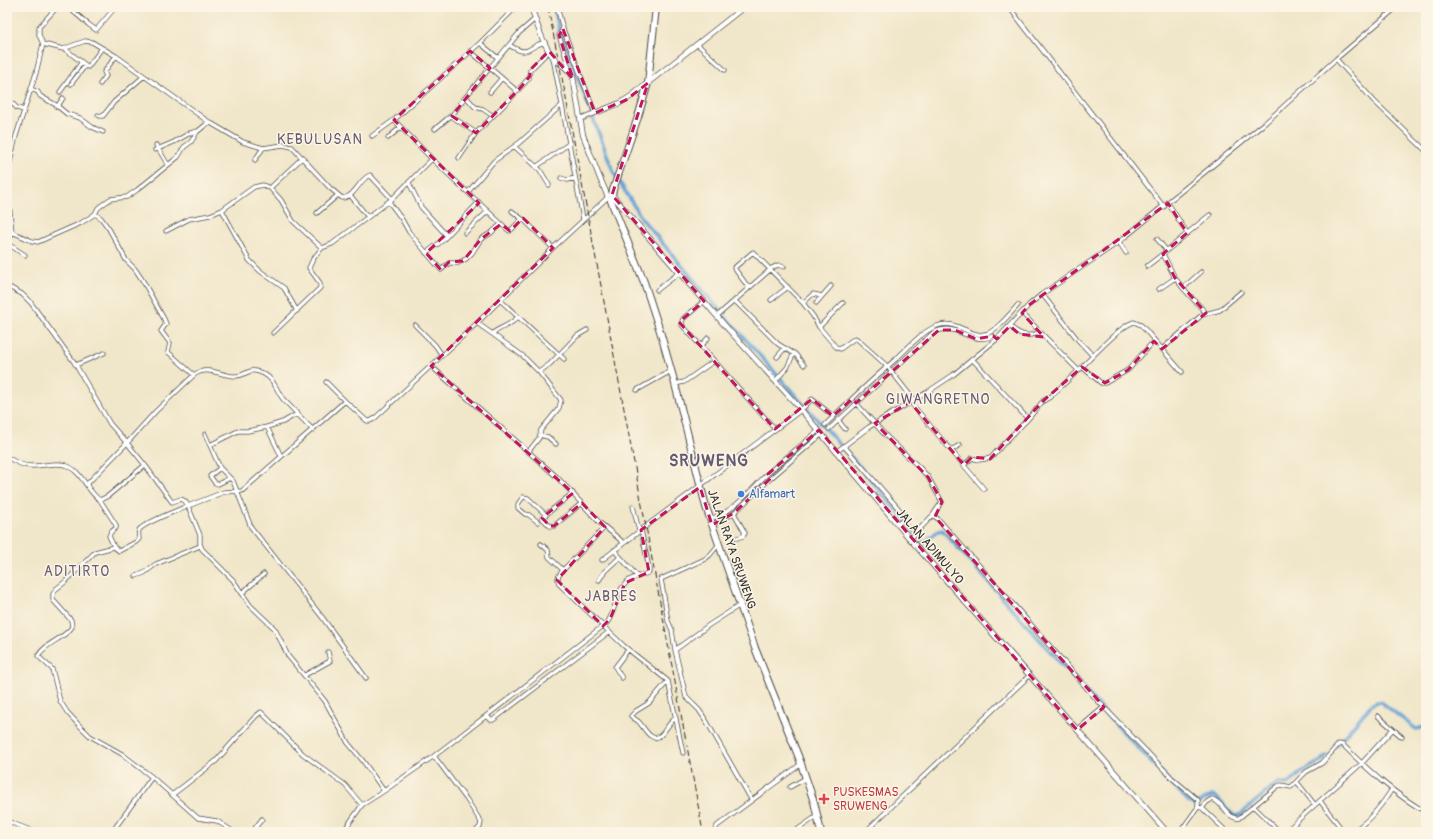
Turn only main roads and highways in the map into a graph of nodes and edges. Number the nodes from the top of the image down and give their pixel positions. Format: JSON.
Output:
{"nodes":[{"id":1,"x":656,"y":7,"type":"edge"},
{"id":2,"x":821,"y":832,"type":"edge"}],
"edges":[{"from":1,"to":2,"type":"highway","name":"JALAN RAYA SRUWENG"}]}
